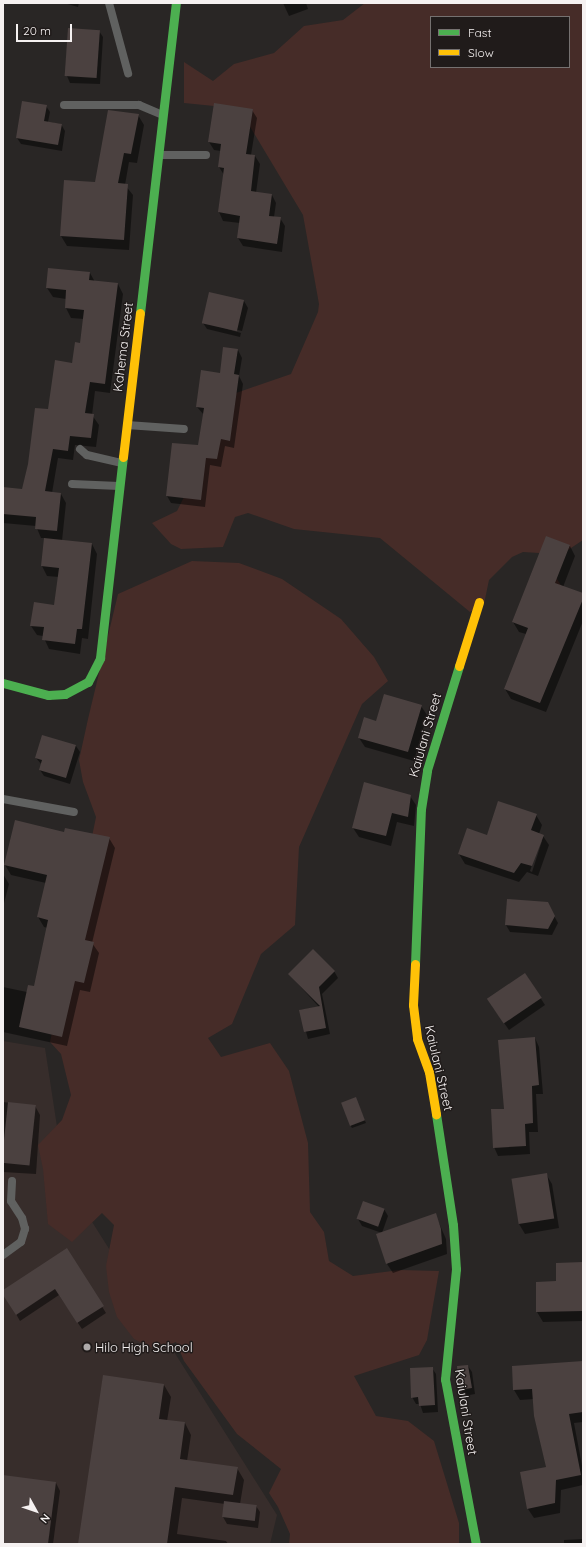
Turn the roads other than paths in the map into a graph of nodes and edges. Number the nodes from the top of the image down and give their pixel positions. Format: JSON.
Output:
{"nodes":[{"id":1,"x":109,"y":3,"type":"edge"},
{"id":2,"x":176,"y":3,"type":"edge"},
{"id":3,"x":128,"y":73,"type":"dead end"},
{"id":4,"x":64,"y":105,"type":"dead end"},
{"id":5,"x":164,"y":115,"type":"junction"},
{"id":6,"x":159,"y":155,"type":"junction"},
{"id":7,"x":206,"y":155,"type":"dead end"},
{"id":8,"x":127,"y":425,"type":"junction"},
{"id":9,"x":184,"y":429,"type":"dead end"},
{"id":10,"x":80,"y":449,"type":"dead end"},
{"id":11,"x":123,"y":463,"type":"junction"},
{"id":12,"x":72,"y":484,"type":"dead end"},
{"id":13,"x":120,"y":486,"type":"junction"},
{"id":14,"x":479,"y":602,"type":"dead end"},
{"id":15,"x":3,"y":683,"type":"edge"},
{"id":16,"x":3,"y":799,"type":"edge"},
{"id":17,"x":74,"y":812,"type":"dead end"},
{"id":18,"x":12,"y":1181,"type":"dead end"},
{"id":19,"x":3,"y":1255,"type":"edge"},
{"id":20,"x":476,"y":1544,"type":"edge"}],
"edges":[{"from":1,"to":3,"type":"lane"},
{"from":2,"to":5,"type":"street","name":"Kahema Street"},
{"from":4,"to":5,"type":"lane"},
{"from":5,"to":6,"type":"street","name":"Kahema Street"},
{"from":6,"to":7,"type":"lane"},
{"from":6,"to":8,"type":"street","name":"Kahema Street"},
{"from":8,"to":9,"type":"lane"},
{"from":8,"to":11,"type":"street","name":"Kahema Street"},
{"from":10,"to":11,"type":"lane"},
{"from":11,"to":13,"type":"street","name":"Kahema Street"},
{"from":12,"to":13,"type":"lane"},
{"from":13,"to":15,"type":"street","name":"Kahema Street"},
{"from":14,"to":20,"type":"street","name":"Kaiulani Street"},
{"from":16,"to":17,"type":"lane"},
{"from":18,"to":19,"type":"lane"}]}
